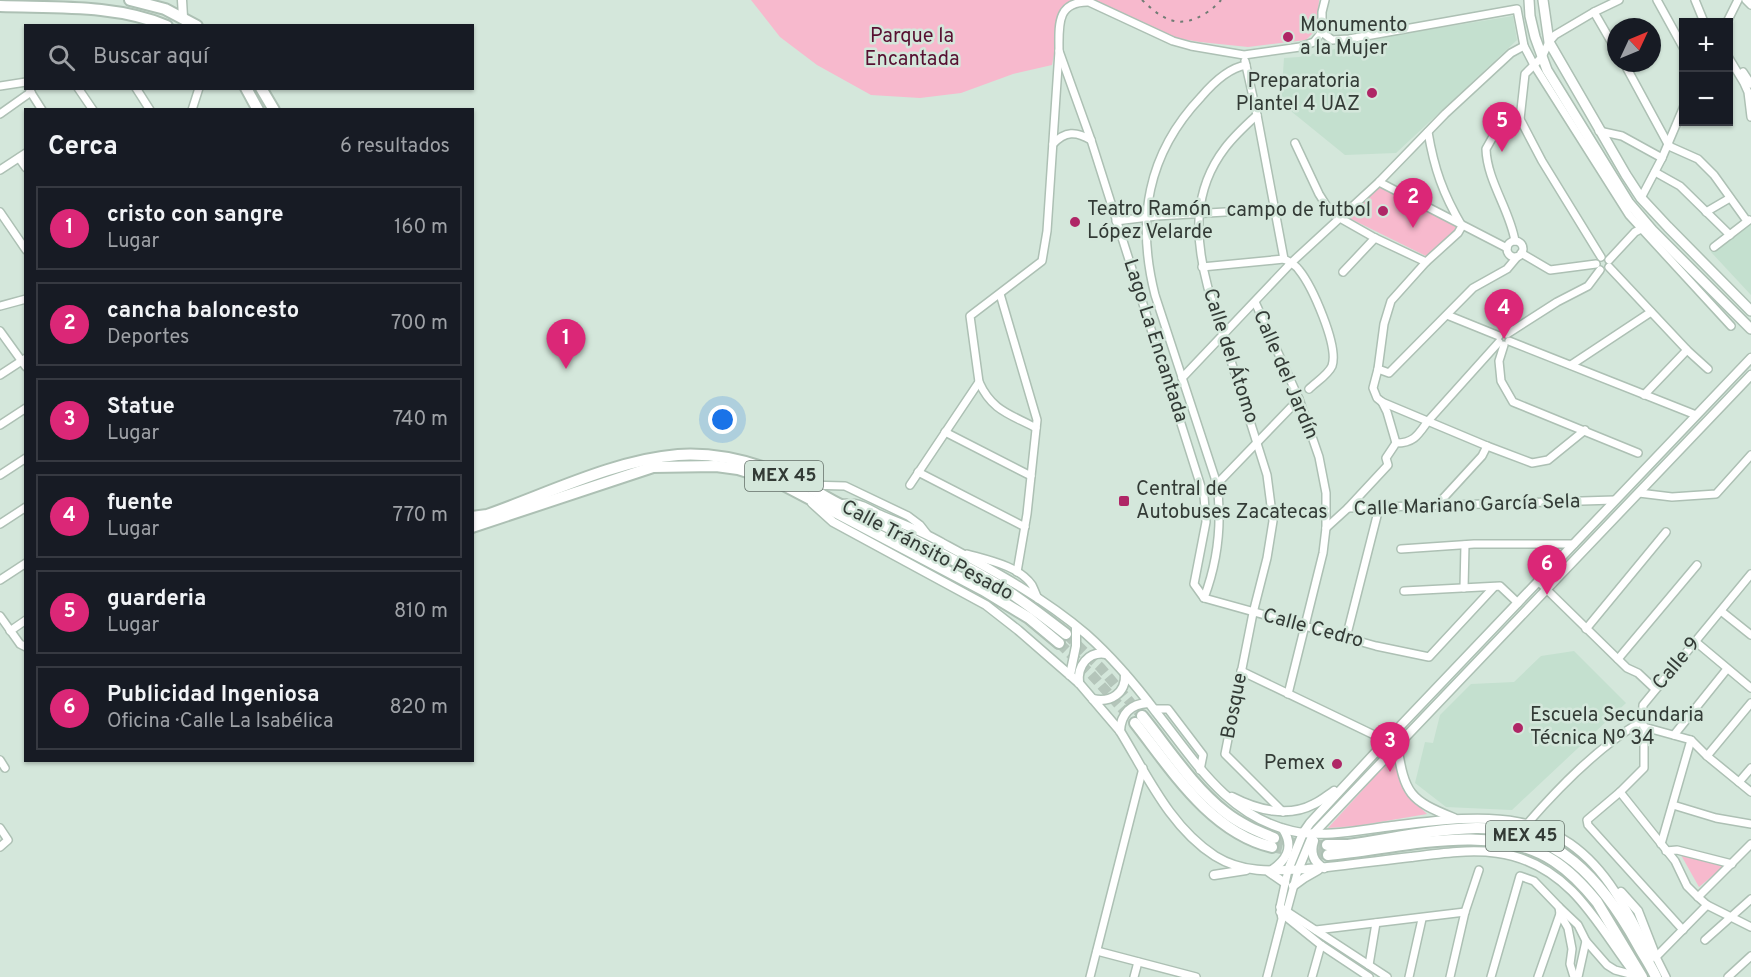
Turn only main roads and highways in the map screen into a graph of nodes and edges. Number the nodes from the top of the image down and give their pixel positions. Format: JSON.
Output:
{"nodes":[{"id":1,"x":130,"y":0,"type":"edge"},
{"id":2,"x":1529,"y":0,"type":"edge"},
{"id":3,"x":1544,"y":2,"type":"edge"},
{"id":4,"x":163,"y":3,"type":"edge"},
{"id":5,"x":0,"y":6,"type":"edge"},
{"id":6,"x":162,"y":24,"type":"edge"},
{"id":7,"x":194,"y":24,"type":"edge"},
{"id":8,"x":247,"y":90,"type":"edge"},
{"id":9,"x":262,"y":90,"type":"edge"},
{"id":10,"x":257,"y":108,"type":"edge"},
{"id":11,"x":272,"y":108,"type":"edge"},
{"id":12,"x":1751,"y":311,"type":"edge"},
{"id":13,"x":1751,"y":329,"type":"edge"},
{"id":14,"x":474,"y":517,"type":"edge"},
{"id":15,"x":474,"y":526,"type":"edge"},
{"id":16,"x":1066,"y":634,"type":"tunnel mouth"},
{"id":17,"x":1059,"y":643,"type":"tunnel mouth"},
{"id":18,"x":1138,"y":720,"type":"tunnel mouth"},
{"id":19,"x":1273,"y":842,"type":"tunnel mouth"},
{"id":20,"x":1655,"y":975,"type":"edge"},
{"id":21,"x":1639,"y":977,"type":"edge"}],
"edges":[{"from":1,"to":4,"type":"main road"},
{"from":2,"to":13,"type":"main road"},
{"from":3,"to":12,"type":"main road"},
{"from":4,"to":7,"type":"main road"},
{"from":5,"to":6,"type":"main road"},
{"from":8,"to":10,"type":"main road"},
{"from":9,"to":11,"type":"main road"},
{"from":14,"to":16,"type":"main road","name":"Calle Tránsito Pesado","number":"MEX 45"},
{"from":15,"to":17,"type":"main road","name":"Calle Tránsito Pesado","number":"MEX 45"},
{"from":18,"to":19,"type":"main road"},
{"from":20,"to":21,"type":"main road","number":"MEX 45"}]}
